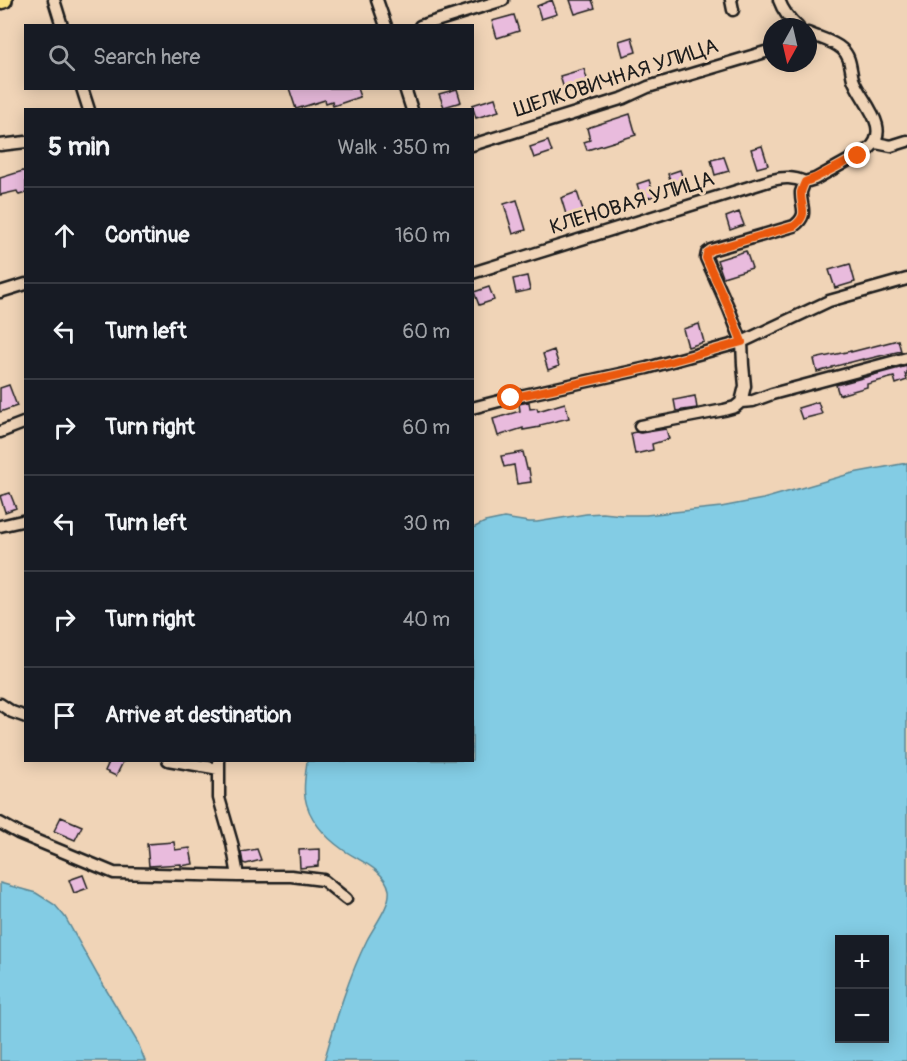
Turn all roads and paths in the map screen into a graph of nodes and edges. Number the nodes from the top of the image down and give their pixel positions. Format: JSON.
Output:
{"nodes":[{"id":1,"x":54,"y":0,"type":"edge"},
{"id":2,"x":377,"y":0,"type":"edge"},
{"id":3,"x":503,"y":0,"type":"edge"},
{"id":4,"x":779,"y":0,"type":"edge"},
{"id":5,"x":789,"y":18,"type":"edge"},
{"id":6,"x":61,"y":24,"type":"edge"},
{"id":7,"x":385,"y":24,"type":"edge"},
{"id":8,"x":426,"y":24,"type":"edge"},
{"id":9,"x":817,"y":37,"type":"edge"},
{"id":10,"x":763,"y":53,"type":"edge"},
{"id":11,"x":83,"y":90,"type":"edge"},
{"id":12,"x":406,"y":90,"type":"edge"},
{"id":13,"x":88,"y":108,"type":"edge"},
{"id":14,"x":411,"y":108,"type":"edge"},
{"id":15,"x":907,"y":141,"type":"edge"},
{"id":16,"x":24,"y":142,"type":"edge"},
{"id":17,"x":474,"y":144,"type":"edge"},
{"id":18,"x":876,"y":144,"type":"junction"},
{"id":19,"x":0,"y":146,"type":"edge"},
{"id":20,"x":805,"y":182,"type":"junction"},
{"id":21,"x":474,"y":272,"type":"edge"},
{"id":22,"x":907,"y":279,"type":"edge"},
{"id":23,"x":24,"y":285,"type":"edge"},
{"id":24,"x":0,"y":292,"type":"edge"},
{"id":25,"x":742,"y":342,"type":"junction"},
{"id":26,"x":907,"y":358,"type":"edge"},
{"id":27,"x":741,"y":402,"type":"junction"},
{"id":28,"x":474,"y":407,"type":"edge"},
{"id":29,"x":24,"y":423,"type":"edge"},
{"id":30,"x":640,"y":426,"type":"dead end"},
{"id":31,"x":0,"y":432,"type":"edge"},
{"id":32,"x":24,"y":520,"type":"edge"},
{"id":33,"x":0,"y":526,"type":"edge"},
{"id":34,"x":0,"y":704,"type":"edge"},
{"id":35,"x":24,"y":716,"type":"edge"},
{"id":36,"x":188,"y":762,"type":"edge"},
{"id":37,"x":219,"y":765,"type":"edge"},
{"id":38,"x":0,"y":823,"type":"edge"},
{"id":39,"x":238,"y":876,"type":"junction"},
{"id":40,"x":346,"y":899,"type":"dead end"}],
"edges":[{"from":1,"to":6,"type":"street"},
{"from":2,"to":7,"type":"street"},
{"from":3,"to":8,"type":"street"},
{"from":4,"to":5,"type":"street"},
{"from":9,"to":18,"type":"street"},
{"from":10,"to":17,"type":"street","name":"ШЕЛКОВИЧНАЯ УЛИЦА"},
{"from":11,"to":13,"type":"street"},
{"from":12,"to":14,"type":"street"},
{"from":15,"to":18,"type":"street"},
{"from":16,"to":19,"type":"street"},
{"from":18,"to":20,"type":"street"},
{"from":20,"to":21,"type":"street","name":"КЛЕНОВАЯ УЛИЦА"},
{"from":20,"to":25,"type":"street"},
{"from":22,"to":25,"type":"street"},
{"from":23,"to":24,"type":"street"},
{"from":25,"to":27,"type":"street"},
{"from":25,"to":28,"type":"street"},
{"from":26,"to":27,"type":"street"},
{"from":27,"to":30,"type":"street"},
{"from":29,"to":31,"type":"street"},
{"from":32,"to":33,"type":"street"},
{"from":34,"to":35,"type":"street"},
{"from":36,"to":37,"type":"street"},
{"from":37,"to":39,"type":"street"},
{"from":38,"to":39,"type":"street"},
{"from":39,"to":40,"type":"street"}]}
